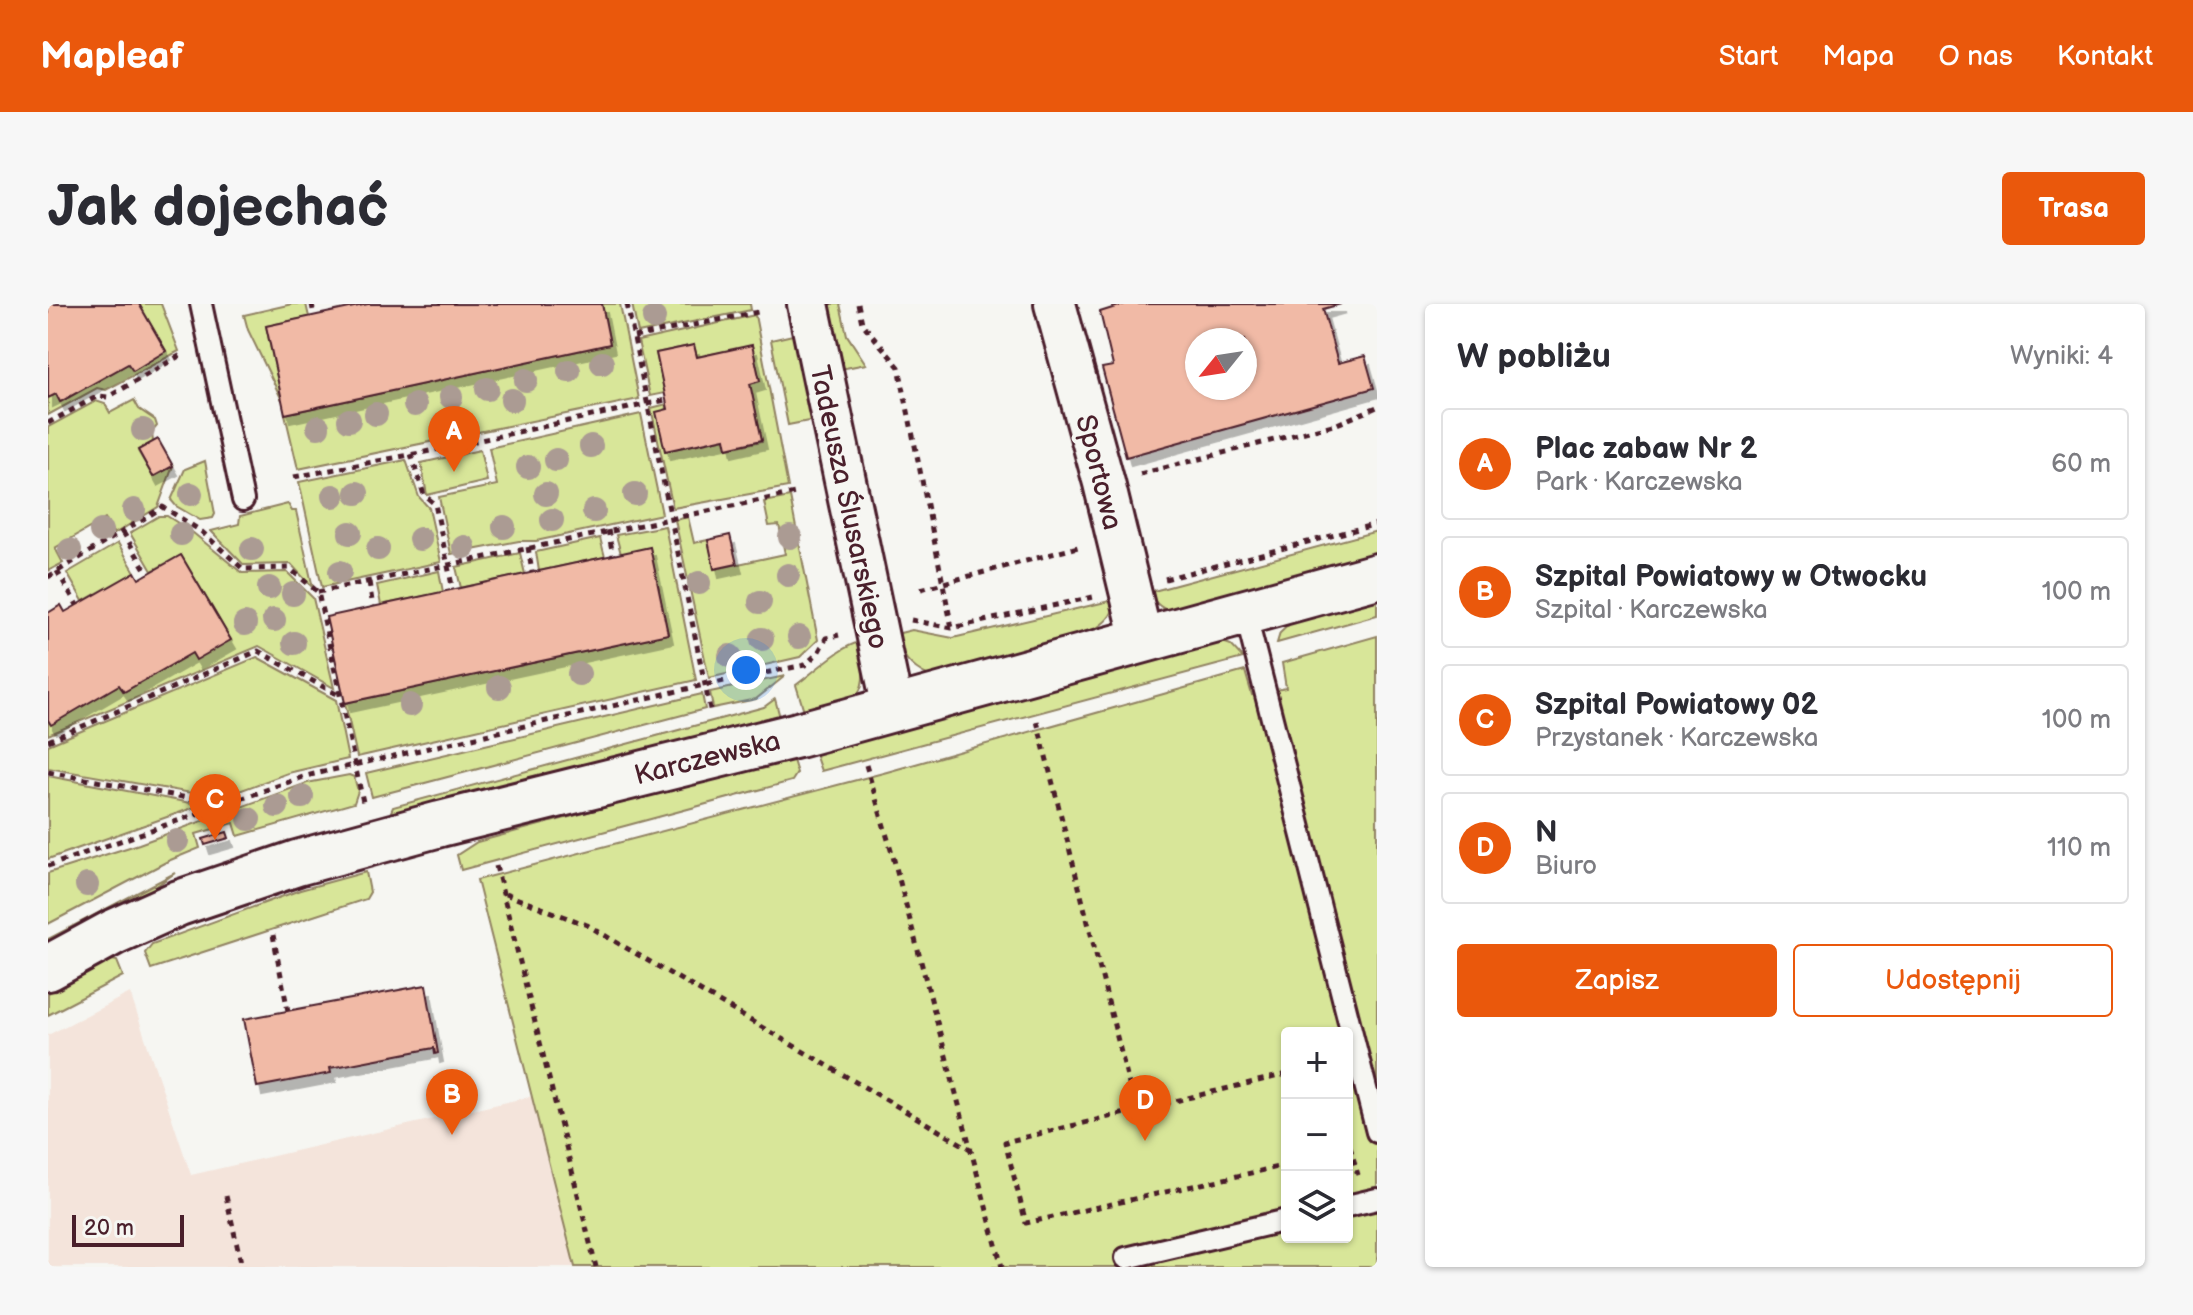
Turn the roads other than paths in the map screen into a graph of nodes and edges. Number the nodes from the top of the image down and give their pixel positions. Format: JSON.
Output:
{"nodes":[{"id":1,"x":201,"y":304,"type":"edge"},
{"id":2,"x":808,"y":304,"type":"edge"},
{"id":3,"x":1055,"y":304,"type":"edge"},
{"id":4,"x":243,"y":500,"type":"dead end"},
{"id":5,"x":1377,"y":576,"type":"edge"},
{"id":6,"x":1245,"y":612,"type":"junction"},
{"id":7,"x":1142,"y":640,"type":"junction"},
{"id":8,"x":893,"y":709,"type":"junction"},
{"id":9,"x":48,"y":968,"type":"edge"},
{"id":10,"x":1377,"y":1132,"type":"edge"},
{"id":11,"x":1377,"y":1199,"type":"edge"},
{"id":12,"x":1353,"y":1205,"type":"edge"},
{"id":13,"x":1281,"y":1221,"type":"edge"},
{"id":14,"x":1126,"y":1258,"type":"dead end"}],
"edges":[{"from":1,"to":4,"type":"lane"},
{"from":2,"to":8,"type":"street","name":"Tadeusza Ślusarskiego"},
{"from":3,"to":7,"type":"street","name":"Sportowa"},
{"from":5,"to":6,"type":"main road","name":"Karczewska"},
{"from":6,"to":7,"type":"main road","name":"Karczewska"},
{"from":6,"to":10,"type":"lane"},
{"from":7,"to":8,"type":"main road","name":"Karczewska"},
{"from":8,"to":9,"type":"main road","name":"Karczewska"},
{"from":11,"to":12,"type":"lane"},
{"from":13,"to":14,"type":"lane"}]}
